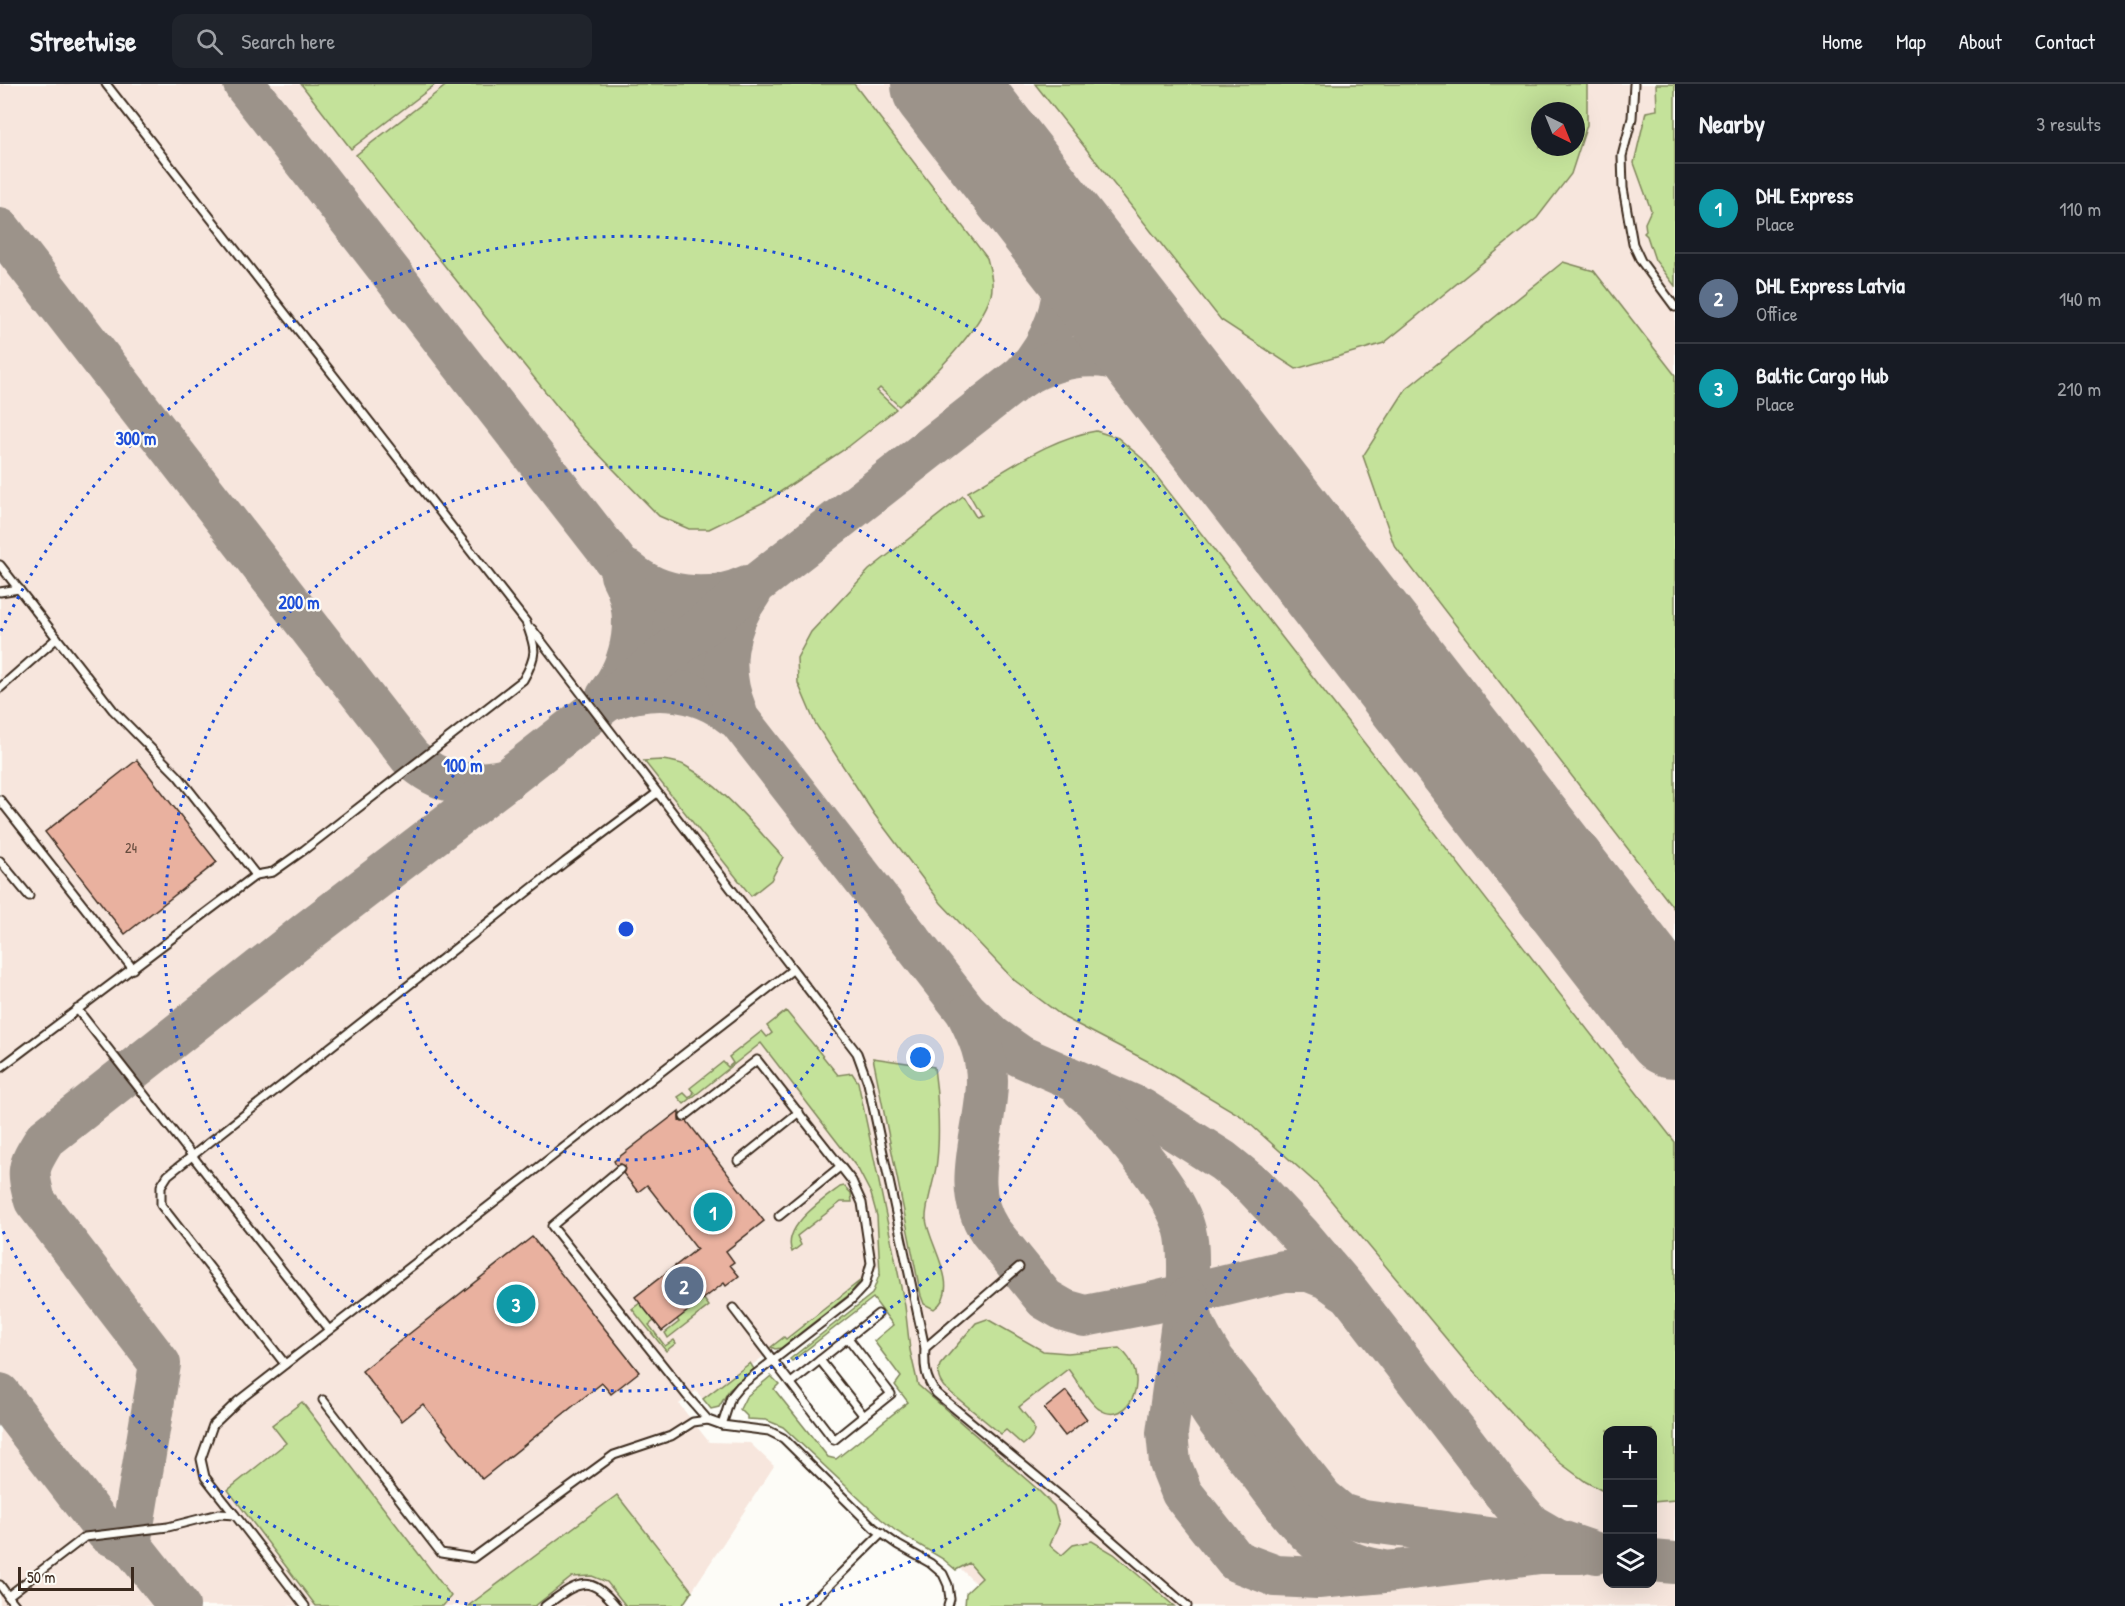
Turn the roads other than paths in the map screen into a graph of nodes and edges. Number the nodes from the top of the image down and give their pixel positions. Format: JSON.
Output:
{"nodes":[{"id":1,"x":106,"y":84,"type":"edge"},
{"id":2,"x":1634,"y":84,"type":"edge"},
{"id":3,"x":1675,"y":307,"type":"edge"},
{"id":4,"x":0,"y":565,"type":"edge"},
{"id":5,"x":19,"y":589,"type":"junction"},
{"id":6,"x":0,"y":592,"type":"edge"},
{"id":7,"x":526,"y":622,"type":"junction"},
{"id":8,"x":57,"y":638,"type":"junction"},
{"id":9,"x":0,"y":688,"type":"edge"},
{"id":10,"x":657,"y":793,"type":"junction"},
{"id":11,"x":0,"y":800,"type":"edge"},
{"id":12,"x":0,"y":861,"type":"edge"},
{"id":13,"x":256,"y":875,"type":"junction"},
{"id":14,"x":29,"y":896,"type":"dead end"},
{"id":15,"x":133,"y":969,"type":"junction"},
{"id":16,"x":792,"y":970,"type":"junction"},
{"id":17,"x":77,"y":1009,"type":"junction"},
{"id":18,"x":0,"y":1068,"type":"edge"},
{"id":19,"x":799,"y":1112,"type":"junction"},
{"id":20,"x":684,"y":1117,"type":"dead end"},
{"id":21,"x":192,"y":1155,"type":"junction"},
{"id":22,"x":738,"y":1161,"type":"dead end"},
{"id":23,"x":841,"y":1166,"type":"junction"},
{"id":24,"x":620,"y":1169,"type":"dead end"},
{"id":25,"x":779,"y":1216,"type":"dead end"},
{"id":26,"x":1019,"y":1267,"type":"dead end"},
{"id":27,"x":733,"y":1308,"type":"dead end"},
{"id":28,"x":878,"y":1314,"type":"dead end"},
{"id":29,"x":329,"y":1330,"type":"junction"},
{"id":30,"x":848,"y":1338,"type":"junction"},
{"id":31,"x":925,"y":1348,"type":"junction"},
{"id":32,"x":820,"y":1360,"type":"junction"},
{"id":33,"x":774,"y":1361,"type":"junction"},
{"id":34,"x":285,"y":1364,"type":"junction"},
{"id":35,"x":791,"y":1383,"type":"junction"},
{"id":36,"x":323,"y":1400,"type":"dead end"},
{"id":37,"x":864,"y":1416,"type":"junction"},
{"id":38,"x":708,"y":1420,"type":"junction"},
{"id":39,"x":722,"y":1425,"type":"junction"},
{"id":40,"x":235,"y":1515,"type":"junction"},
{"id":41,"x":882,"y":1533,"type":"junction"},
{"id":42,"x":0,"y":1585,"type":"edge"},
{"id":43,"x":8,"y":1596,"type":"junction"},
{"id":44,"x":16,"y":1606,"type":"edge"},
{"id":45,"x":304,"y":1606,"type":"edge"},
{"id":46,"x":545,"y":1606,"type":"edge"},
{"id":47,"x":616,"y":1606,"type":"edge"},
{"id":48,"x":808,"y":1606,"type":"edge"},
{"id":49,"x":948,"y":1606,"type":"edge"},
{"id":50,"x":1186,"y":1606,"type":"edge"}],
"edges":[{"from":1,"to":7,"type":"lane"},
{"from":2,"to":3,"type":"lane"},
{"from":4,"to":5,"type":"lane"},
{"from":5,"to":6,"type":"lane"},
{"from":5,"to":8,"type":"lane"},
{"from":7,"to":10,"type":"lane"},
{"from":7,"to":13,"type":"lane"},
{"from":8,"to":9,"type":"lane"},
{"from":8,"to":13,"type":"lane"},
{"from":10,"to":16,"type":"lane"},
{"from":10,"to":21,"type":"lane"},
{"from":11,"to":15,"type":"lane"},
{"from":12,"to":14,"type":"lane"},
{"from":13,"to":15,"type":"lane"},
{"from":15,"to":17,"type":"lane"},
{"from":16,"to":29,"type":"lane"},
{"from":16,"to":31,"type":"lane"},
{"from":17,"to":18,"type":"lane"},
{"from":17,"to":21,"type":"lane"},
{"from":19,"to":20,"type":"lane"},
{"from":19,"to":22,"type":"lane"},
{"from":19,"to":23,"type":"lane"},
{"from":21,"to":29,"type":"lane"},
{"from":21,"to":34,"type":"lane"},
{"from":23,"to":25,"type":"lane"},
{"from":23,"to":33,"type":"lane"},
{"from":24,"to":38,"type":"lane"},
{"from":26,"to":31,"type":"lane"},
{"from":27,"to":33,"type":"lane"},
{"from":28,"to":30,"type":"lane"},
{"from":29,"to":34,"type":"lane"},
{"from":30,"to":32,"type":"lane"},
{"from":30,"to":37,"type":"lane"},
{"from":31,"to":50,"type":"lane"},
{"from":32,"to":35,"type":"lane"},
{"from":32,"to":37,"type":"lane"},
{"from":33,"to":35,"type":"lane"},
{"from":33,"to":39,"type":"lane"},
{"from":34,"to":40,"type":"lane"},
{"from":35,"to":37,"type":"lane"},
{"from":36,"to":38,"type":"lane"},
{"from":38,"to":39,"type":"lane"},
{"from":39,"to":41,"type":"lane"},
{"from":40,"to":43,"type":"lane"},
{"from":40,"to":45,"type":"lane"},
{"from":41,"to":48,"type":"lane"},
{"from":41,"to":49,"type":"lane"},
{"from":42,"to":43,"type":"lane"},
{"from":43,"to":44,"type":"lane"},
{"from":46,"to":47,"type":"lane"}]}
